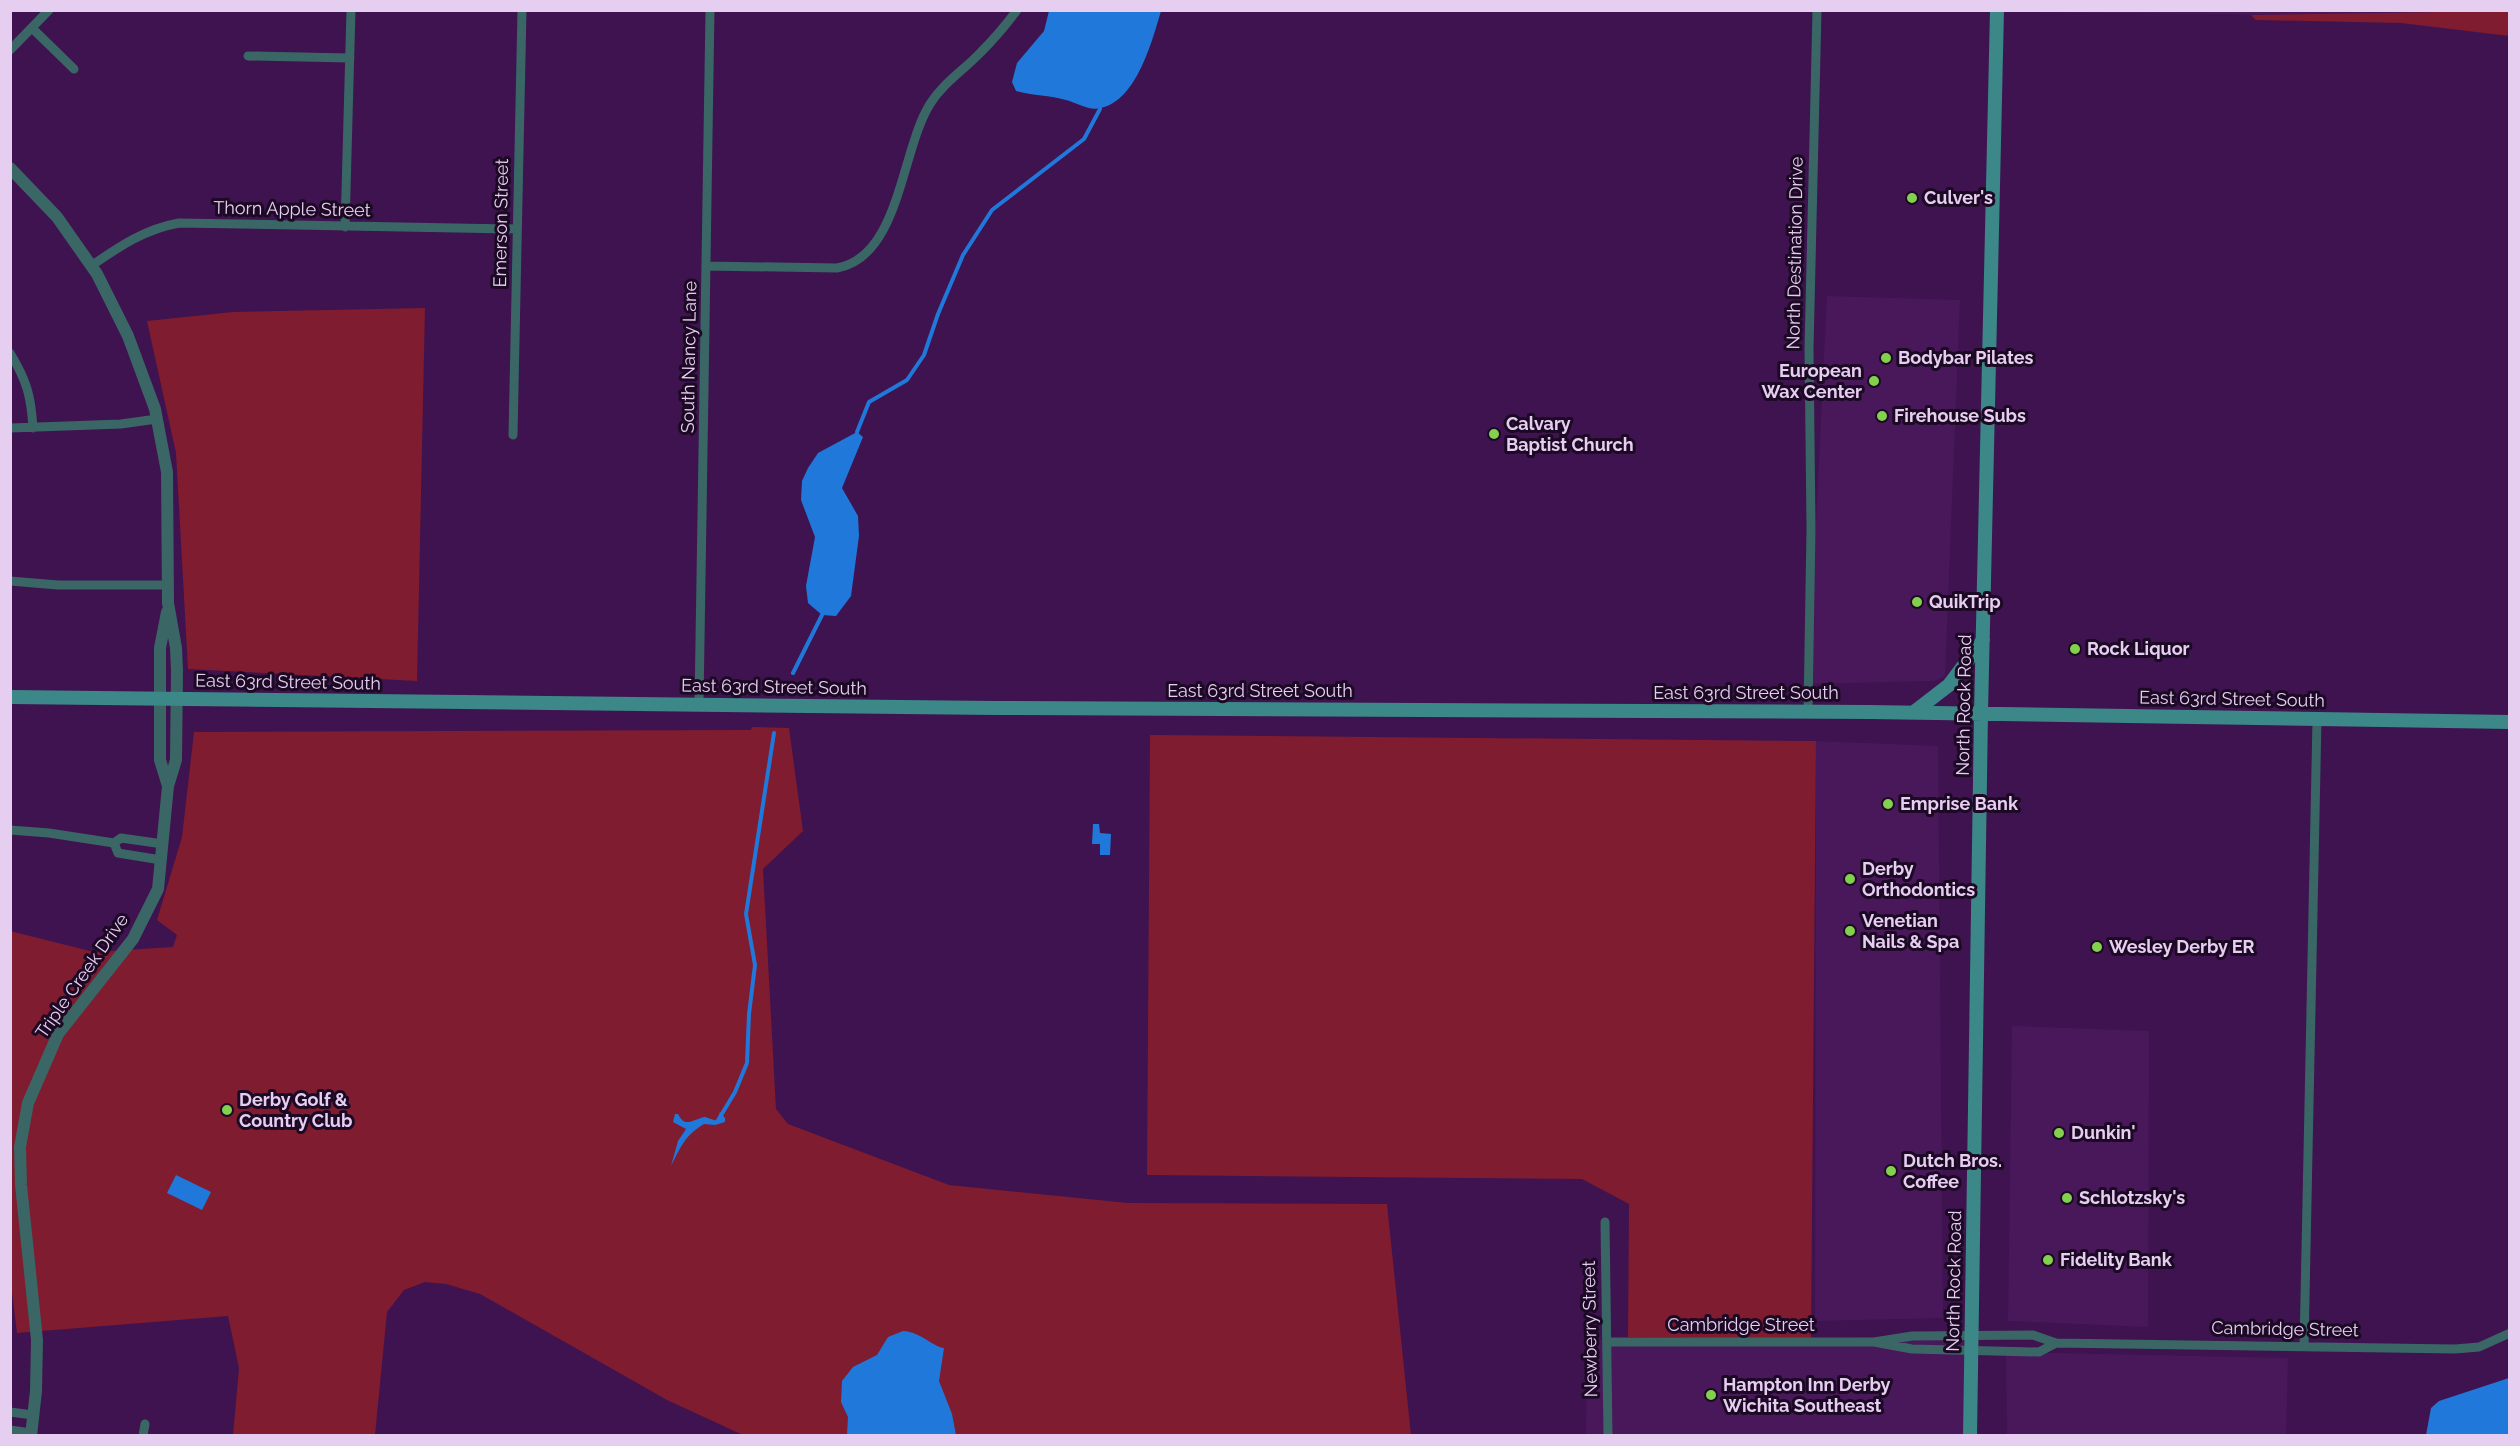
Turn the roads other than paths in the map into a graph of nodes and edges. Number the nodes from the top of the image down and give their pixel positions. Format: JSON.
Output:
{"nodes":[{"id":1,"x":49,"y":10,"type":"edge"},
{"id":2,"x":351,"y":10,"type":"edge"},
{"id":3,"x":522,"y":10,"type":"edge"},
{"id":4,"x":710,"y":10,"type":"edge"},
{"id":5,"x":1017,"y":10,"type":"edge"},
{"id":6,"x":1817,"y":10,"type":"edge"},
{"id":7,"x":1997,"y":10,"type":"edge"},
{"id":8,"x":32,"y":28,"type":"junction"},
{"id":9,"x":10,"y":50,"type":"edge"},
{"id":10,"x":248,"y":56,"type":"dead end"},
{"id":11,"x":350,"y":58,"type":"junction"},
{"id":12,"x":74,"y":69,"type":"dead end"},
{"id":13,"x":10,"y":168,"type":"edge"},
{"id":14,"x":345,"y":227,"type":"junction"},
{"id":15,"x":517,"y":229,"type":"junction"},
{"id":16,"x":92,"y":266,"type":"junction"},
{"id":17,"x":707,"y":266,"type":"junction"},
{"id":18,"x":10,"y":353,"type":"edge"},
{"id":19,"x":157,"y":419,"type":"junction"},
{"id":20,"x":10,"y":428,"type":"edge"},
{"id":21,"x":33,"y":428,"type":"junction"},
{"id":22,"x":513,"y":435,"type":"dead end"},
{"id":23,"x":10,"y":581,"type":"edge"},
{"id":24,"x":168,"y":585,"type":"junction"},
{"id":25,"x":168,"y":603,"type":"junction"},
{"id":26,"x":1983,"y":640,"type":"junction"},
{"id":27,"x":10,"y":698,"type":"edge"},
{"id":28,"x":160,"y":699,"type":"junction"},
{"id":29,"x":176,"y":699,"type":"junction"},
{"id":30,"x":699,"y":704,"type":"junction"},
{"id":31,"x":1808,"y":711,"type":"junction"},
{"id":32,"x":1914,"y":712,"type":"junction"},
{"id":33,"x":1981,"y":713,"type":"junction"},
{"id":34,"x":2317,"y":719,"type":"junction"},
{"id":35,"x":2510,"y":722,"type":"edge"},
{"id":36,"x":168,"y":786,"type":"junction"},
{"id":37,"x":10,"y":830,"type":"edge"},
{"id":38,"x":114,"y":843,"type":"junction"},
{"id":39,"x":163,"y":844,"type":"junction"},
{"id":40,"x":161,"y":860,"type":"junction"},
{"id":41,"x":1605,"y":1222,"type":"dead end"},
{"id":42,"x":2510,"y":1333,"type":"edge"},
{"id":43,"x":1607,"y":1342,"type":"junction"},
{"id":44,"x":1874,"y":1342,"type":"junction"},
{"id":45,"x":2056,"y":1343,"type":"junction"},
{"id":46,"x":1971,"y":1344,"type":"junction"},
{"id":47,"x":2304,"y":1346,"type":"junction"},
{"id":48,"x":10,"y":1412,"type":"edge"},
{"id":49,"x":33,"y":1415,"type":"junction"},
{"id":50,"x":145,"y":1424,"type":"dead end"},
{"id":51,"x":10,"y":1430,"type":"edge"},
{"id":52,"x":31,"y":1434,"type":"edge"},
{"id":53,"x":143,"y":1436,"type":"edge"},
{"id":54,"x":1608,"y":1436,"type":"edge"},
{"id":55,"x":1970,"y":1436,"type":"edge"}],
"edges":[{"from":1,"to":8,"type":"street"},
{"from":2,"to":11,"type":"street"},
{"from":3,"to":15,"type":"street","name":"Emerson Street"},
{"from":4,"to":17,"type":"street","name":"South Nancy Lane"},
{"from":5,"to":17,"type":"street"},
{"from":6,"to":31,"type":"street","name":"North Destination Drive"},
{"from":7,"to":26,"type":"main road","name":"North Rock Road"},
{"from":8,"to":9,"type":"street"},
{"from":8,"to":12,"type":"street"},
{"from":10,"to":11,"type":"street"},
{"from":11,"to":14,"type":"street"},
{"from":13,"to":16,"type":"street","name":"Triple Creek Drive"},
{"from":14,"to":15,"type":"street","name":"Thorn Apple Street"},
{"from":14,"to":16,"type":"street","name":"Thorn Apple Street"},
{"from":15,"to":22,"type":"street","name":"Emerson Street"},
{"from":16,"to":19,"type":"street","name":"Triple Creek Drive"},
{"from":17,"to":30,"type":"street","name":"South Nancy Lane"},
{"from":18,"to":21,"type":"street"},
{"from":19,"to":21,"type":"street"},
{"from":19,"to":24,"type":"street","name":"Triple Creek Drive"},
{"from":20,"to":21,"type":"street"},
{"from":23,"to":24,"type":"street"},
{"from":24,"to":25,"type":"street","name":"Triple Creek Drive"},
{"from":25,"to":28,"type":"street","name":"Triple Creek Drive"},
{"from":25,"to":29,"type":"street","name":"Triple Creek Drive"},
{"from":26,"to":32,"type":"main road"},
{"from":26,"to":33,"type":"main road","name":"North Rock Road"},
{"from":27,"to":28,"type":"main road","name":"East 63rd Street South"},
{"from":28,"to":29,"type":"main road","name":"East 63rd Street South"},
{"from":28,"to":36,"type":"street","name":"Triple Creek Drive"},
{"from":29,"to":30,"type":"main road","name":"East 63rd Street South"},
{"from":29,"to":36,"type":"street","name":"Triple Creek Drive"},
{"from":30,"to":31,"type":"main road","name":"East 63rd Street South"},
{"from":31,"to":32,"type":"main road","name":"East 63rd Street South"},
{"from":32,"to":33,"type":"main road","name":"East 63rd Street South"},
{"from":33,"to":34,"type":"main road","name":"East 63rd Street South"},
{"from":33,"to":46,"type":"main road","name":"North Rock Road"},
{"from":34,"to":35,"type":"main road","name":"East 63rd Street South"},
{"from":34,"to":47,"type":"street"},
{"from":36,"to":39,"type":"street","name":"Triple Creek Drive"},
{"from":37,"to":38,"type":"street"},
{"from":38,"to":39,"type":"street"},
{"from":38,"to":40,"type":"street"},
{"from":39,"to":40,"type":"street","name":"Triple Creek Drive"},
{"from":40,"to":49,"type":"street","name":"Triple Creek Drive"},
{"from":41,"to":43,"type":"street","name":"Newberry Street"},
{"from":42,"to":47,"type":"street","name":"Cambridge Street"},
{"from":43,"to":44,"type":"street","name":"Cambridge Street"},
{"from":43,"to":54,"type":"street","name":"Newberry Street"},
{"from":44,"to":46,"type":"street","name":"Cambridge Street"},
{"from":44,"to":46,"type":"street","name":"Cambridge Street"},
{"from":45,"to":46,"type":"street","name":"Cambridge Street"},
{"from":45,"to":46,"type":"street","name":"Cambridge Street"},
{"from":45,"to":47,"type":"street","name":"Cambridge Street"},
{"from":46,"to":55,"type":"main road","name":"North Rock Road"},
{"from":48,"to":49,"type":"street"},
{"from":49,"to":52,"type":"street","name":"Triple Creek Drive"},
{"from":50,"to":53,"type":"street"},
{"from":51,"to":52,"type":"street"}]}
